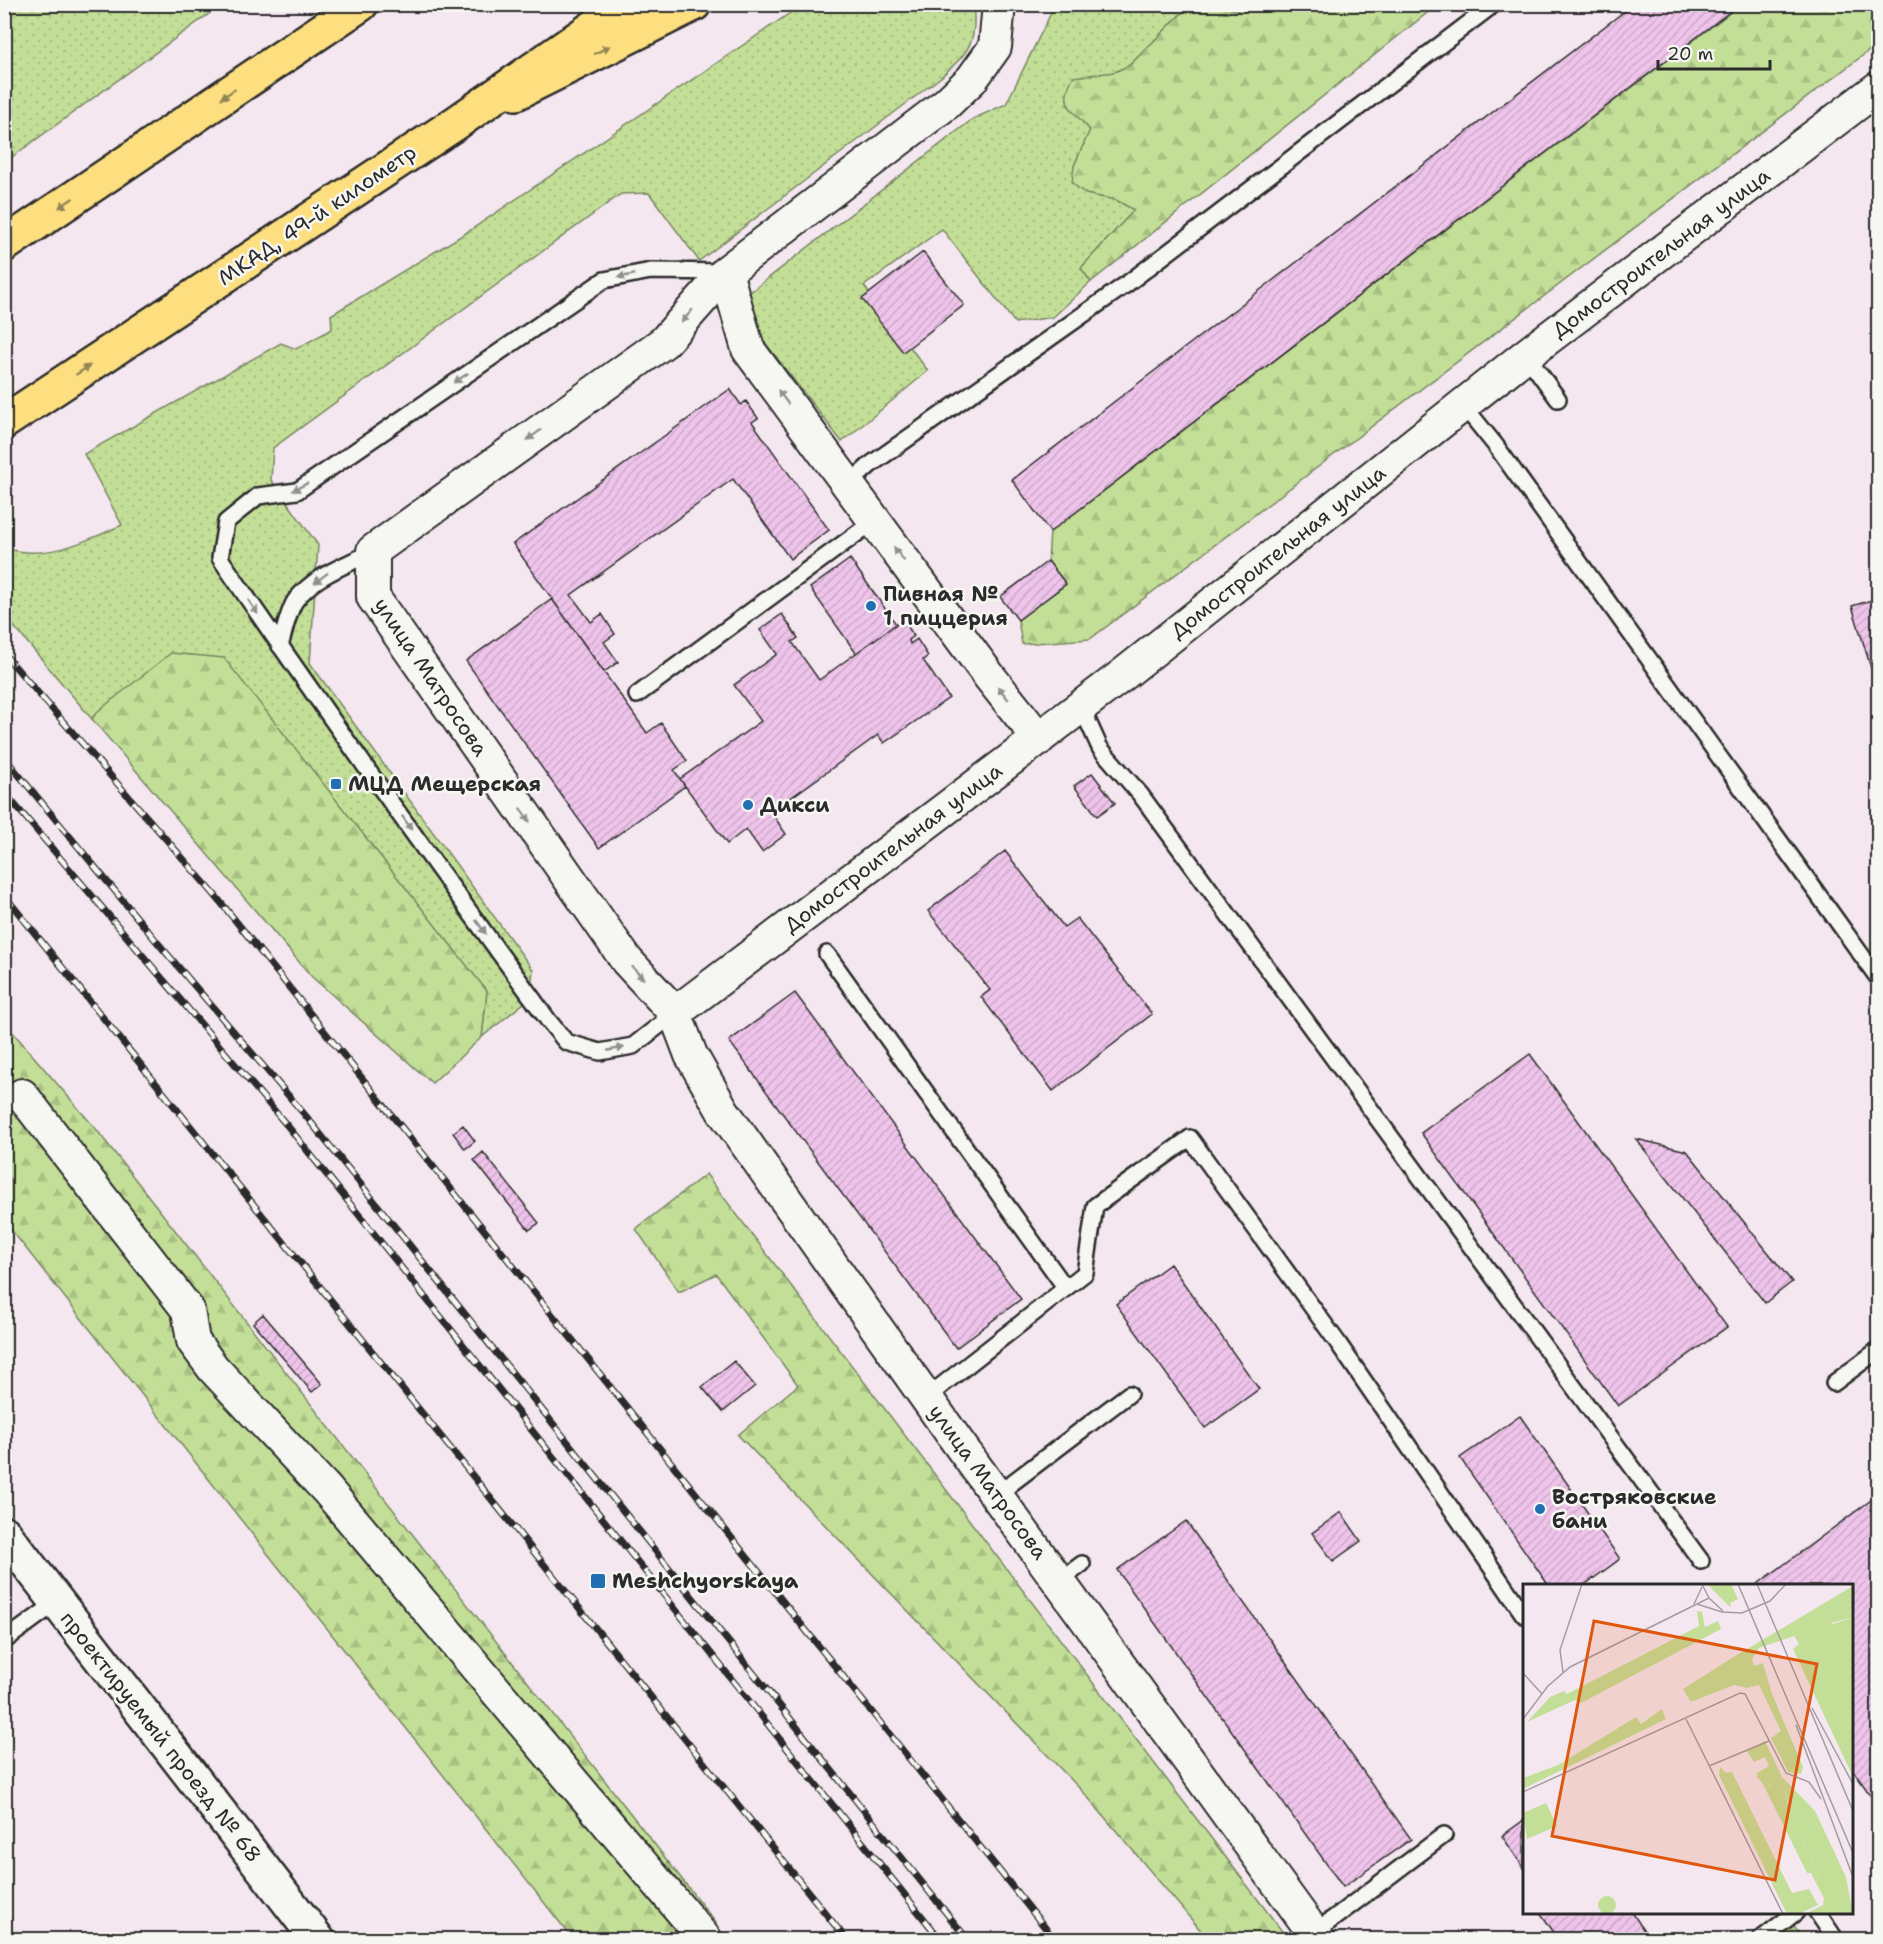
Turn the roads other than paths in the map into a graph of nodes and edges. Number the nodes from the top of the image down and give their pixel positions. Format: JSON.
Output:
{"nodes":[{"id":1,"x":339,"y":4,"type":"edge"},
{"id":2,"x":361,"y":4,"type":"edge"},
{"id":3,"x":627,"y":4,"type":"edge"},
{"id":4,"x":694,"y":4,"type":"edge"},
{"id":5,"x":999,"y":4,"type":"edge"},
{"id":6,"x":1494,"y":4,"type":"edge"},
{"id":7,"x":276,"y":62,"type":"junction"},
{"id":8,"x":1878,"y":88,"type":"edge"},
{"id":9,"x":456,"y":123,"type":"junction"},
{"id":10,"x":4,"y":244,"type":"edge"},
{"id":11,"x":726,"y":272,"type":"junction"},
{"id":12,"x":1526,"y":356,"type":"junction"},
{"id":13,"x":1558,"y":399,"type":"dead end"},
{"id":14,"x":1463,"y":405,"type":"junction"},
{"id":15,"x":4,"y":422,"type":"edge"},
{"id":16,"x":848,"y":485,"type":"junction"},
{"id":17,"x":874,"y":521,"type":"junction"},
{"id":18,"x":373,"y":550,"type":"junction"},
{"id":19,"x":280,"y":646,"type":"junction"},
{"id":20,"x":637,"y":695,"type":"dead end"},
{"id":21,"x":1081,"y":706,"type":"junction"},
{"id":22,"x":1039,"y":739,"type":"junction"},
{"id":23,"x":826,"y":954,"type":"dead end"},
{"id":24,"x":1878,"y":978,"type":"edge"},
{"id":25,"x":675,"y":1013,"type":"junction"},
{"id":26,"x":22,"y":1095,"type":"dead end"},
{"id":27,"x":1065,"y":1287,"type":"junction"},
{"id":28,"x":1878,"y":1350,"type":"edge"},
{"id":29,"x":1834,"y":1383,"type":"dead end"},
{"id":30,"x":1129,"y":1394,"type":"dead end"},
{"id":31,"x":927,"y":1397,"type":"junction"},
{"id":32,"x":996,"y":1495,"type":"junction"},
{"id":33,"x":4,"y":1533,"type":"edge"},
{"id":34,"x":1701,"y":1561,"type":"dead end"},
{"id":35,"x":57,"y":1602,"type":"junction"},
{"id":36,"x":1523,"y":1614,"type":"edge"},
{"id":37,"x":4,"y":1641,"type":"edge"},
{"id":38,"x":1444,"y":1835,"type":"dead end"},
{"id":39,"x":1793,"y":1914,"type":"edge"},
{"id":40,"x":1818,"y":1914,"type":"edge"},
{"id":41,"x":1317,"y":1936,"type":"edge"},
{"id":42,"x":318,"y":1940,"type":"edge"},
{"id":43,"x":706,"y":1940,"type":"edge"},
{"id":44,"x":1760,"y":1940,"type":"edge"},
{"id":45,"x":1836,"y":1940,"type":"edge"}],
"edges":[{"from":1,"to":7,"type":"main road"},
{"from":2,"to":7,"type":"main road"},
{"from":3,"to":9,"type":"main road","name":"МКАД, 49-й километр"},
{"from":9,"to":4,"type":"main road","one_way":true},
{"from":5,"to":11,"type":"street"},
{"from":6,"to":16,"type":"lane"},
{"from":7,"to":10,"type":"main road","one_way":true},
{"from":8,"to":12,"type":"street","name":"Домостроительная улица"},
{"from":15,"to":9,"type":"main road","name":"МКАД, 49-й километр","one_way":true},
{"from":16,"to":11,"type":"street","one_way":true},
{"from":11,"to":18,"type":"street","one_way":true},
{"from":11,"to":19,"type":"lane","one_way":true},
{"from":12,"to":13,"type":"lane"},
{"from":12,"to":14,"type":"street","name":"Домостроительная улица"},
{"from":14,"to":21,"type":"street","name":"Домостроительная улица"},
{"from":14,"to":24,"type":"lane"},
{"from":16,"to":17,"type":"street"},
{"from":17,"to":20,"type":"lane"},
{"from":22,"to":17,"type":"street","one_way":true},
{"from":18,"to":19,"type":"lane","one_way":true},
{"from":18,"to":25,"type":"street","name":"улица Матросова","one_way":true},
{"from":19,"to":25,"type":"lane","one_way":true},
{"from":21,"to":22,"type":"street","name":"Домостроительная улица"},
{"from":21,"to":34,"type":"lane"},
{"from":22,"to":25,"type":"street","name":"Домостроительная улица"},
{"from":23,"to":27,"type":"lane"},
{"from":25,"to":31,"type":"street","name":"улица Матросова"},
{"from":26,"to":43,"type":"street"},
{"from":27,"to":31,"type":"lane"},
{"from":27,"to":36,"type":"lane"},
{"from":28,"to":29,"type":"lane"},
{"from":30,"to":32,"type":"lane"},
{"from":31,"to":32,"type":"street","name":"улица Матросова"},
{"from":32,"to":41,"type":"street","name":"улица Матросова"},
{"from":33,"to":35,"type":"street","name":"проектируемый проезд № 68"},
{"from":35,"to":37,"type":"lane"},
{"from":35,"to":42,"type":"street","name":"проектируемый проезд № 68"},
{"from":38,"to":41,"type":"lane"},
{"from":39,"to":44,"type":"lane"},
{"from":40,"to":45,"type":"lane"}]}
